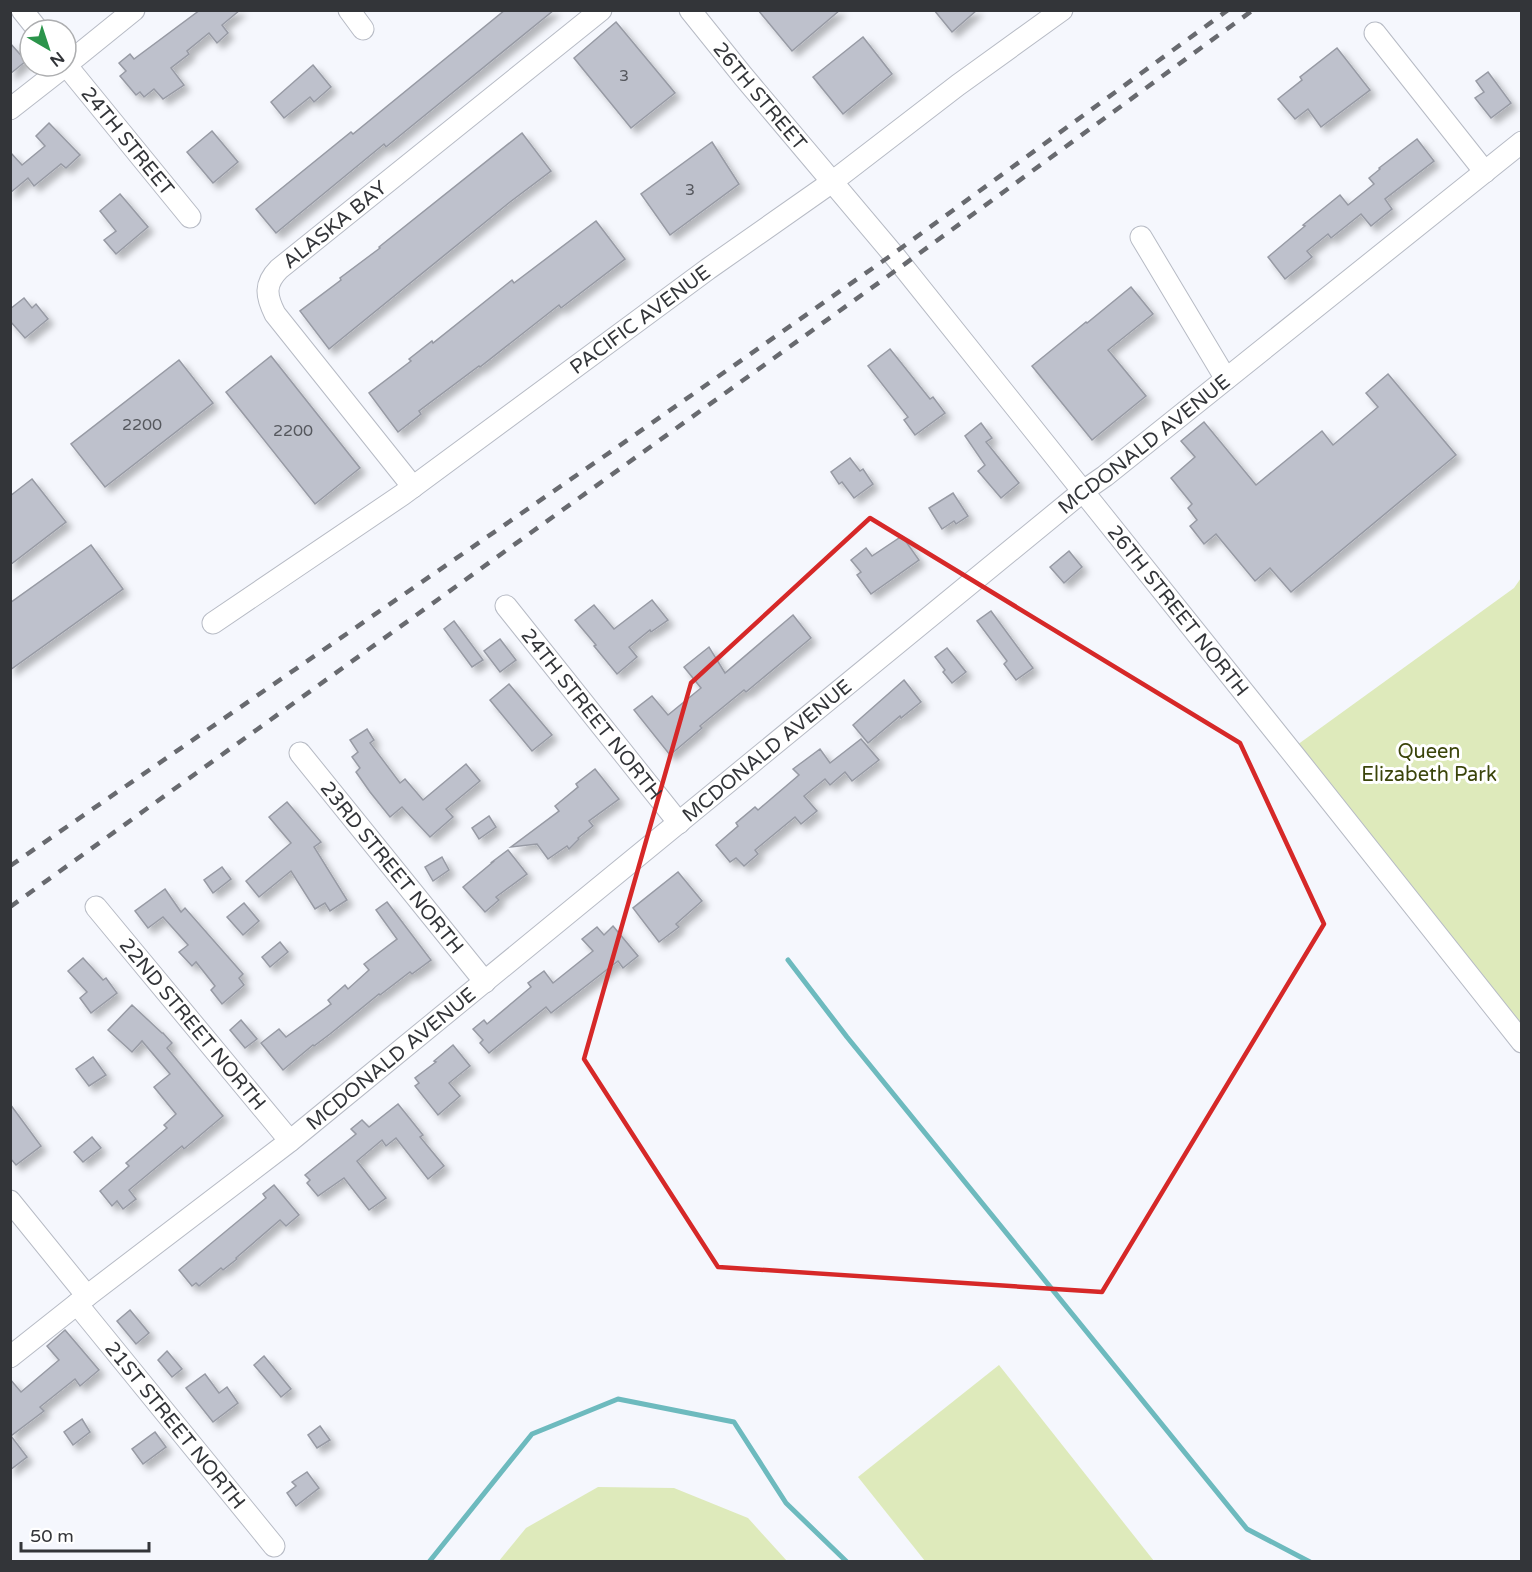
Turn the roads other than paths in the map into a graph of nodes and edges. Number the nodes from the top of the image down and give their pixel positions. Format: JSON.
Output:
{"nodes":[{"id":1,"x":134,"y":10,"type":"edge"},
{"id":2,"x":349,"y":10,"type":"edge"},
{"id":3,"x":601,"y":10,"type":"edge"},
{"id":4,"x":690,"y":10,"type":"edge"},
{"id":5,"x":1053,"y":13,"type":"edge"},
{"id":6,"x":363,"y":30,"type":"dead end"},
{"id":7,"x":1375,"y":33,"type":"dead end"},
{"id":8,"x":78,"y":55,"type":"edge"},
{"id":9,"x":49,"y":78,"type":"edge"},
{"id":10,"x":77,"y":78,"type":"edge"},
{"id":11,"x":10,"y":109,"type":"edge"},
{"id":12,"x":1521,"y":142,"type":"edge"},
{"id":13,"x":1485,"y":172,"type":"junction"},
{"id":14,"x":832,"y":182,"type":"junction"},
{"id":15,"x":190,"y":217,"type":"dead end"},
{"id":16,"x":1141,"y":237,"type":"dead end"},
{"id":17,"x":1226,"y":379,"type":"junction"},
{"id":18,"x":413,"y":487,"type":"junction"},
{"id":19,"x":1083,"y":492,"type":"junction"},
{"id":20,"x":506,"y":606,"type":"dead end"},
{"id":21,"x":213,"y":623,"type":"dead end"},
{"id":22,"x":300,"y":753,"type":"dead end"},
{"id":23,"x":680,"y":823,"type":"junction"},
{"id":24,"x":96,"y":907,"type":"dead end"},
{"id":25,"x":484,"y":982,"type":"junction"},
{"id":26,"x":1521,"y":1042,"type":"edge"},
{"id":27,"x":290,"y":1141,"type":"junction"},
{"id":28,"x":10,"y":1201,"type":"edge"},
{"id":29,"x":82,"y":1300,"type":"junction"},
{"id":30,"x":10,"y":1357,"type":"edge"},
{"id":31,"x":274,"y":1546,"type":"dead end"}],
"edges":[{"from":1,"to":8,"type":"street"},
{"from":2,"to":6,"type":"street"},
{"from":3,"to":18,"type":"street","name":"ALASKA BAY"},
{"from":4,"to":14,"type":"street","name":"26TH STREET"},
{"from":5,"to":14,"type":"street","name":"PACIFIC AVENUE"},
{"from":7,"to":13,"type":"street"},
{"from":9,"to":11,"type":"street"},
{"from":10,"to":15,"type":"street","name":"24TH STREET"},
{"from":12,"to":13,"type":"street","name":"MCDONALD AVENUE"},
{"from":13,"to":17,"type":"street","name":"MCDONALD AVENUE"},
{"from":14,"to":18,"type":"street","name":"PACIFIC AVENUE"},
{"from":14,"to":19,"type":"street","name":"26TH STREET NORTH"},
{"from":16,"to":17,"type":"street"},
{"from":17,"to":19,"type":"street","name":"MCDONALD AVENUE"},
{"from":18,"to":21,"type":"street","name":"PACIFIC AVENUE"},
{"from":19,"to":23,"type":"street","name":"MCDONALD AVENUE"},
{"from":19,"to":26,"type":"street","name":"26TH STREET NORTH"},
{"from":20,"to":23,"type":"street","name":"24TH STREET NORTH"},
{"from":22,"to":25,"type":"street","name":"23RD STREET NORTH"},
{"from":23,"to":25,"type":"street","name":"MCDONALD AVENUE"},
{"from":24,"to":27,"type":"street","name":"22ND STREET NORTH"},
{"from":25,"to":27,"type":"street","name":"MCDONALD AVENUE"},
{"from":27,"to":29,"type":"street","name":"MCDONALD AVENUE"},
{"from":28,"to":29,"type":"street","name":"21ST STREET NORTH"},
{"from":29,"to":30,"type":"street","name":"MCDONALD AVENUE"},
{"from":29,"to":31,"type":"street","name":"21ST STREET NORTH"}]}
